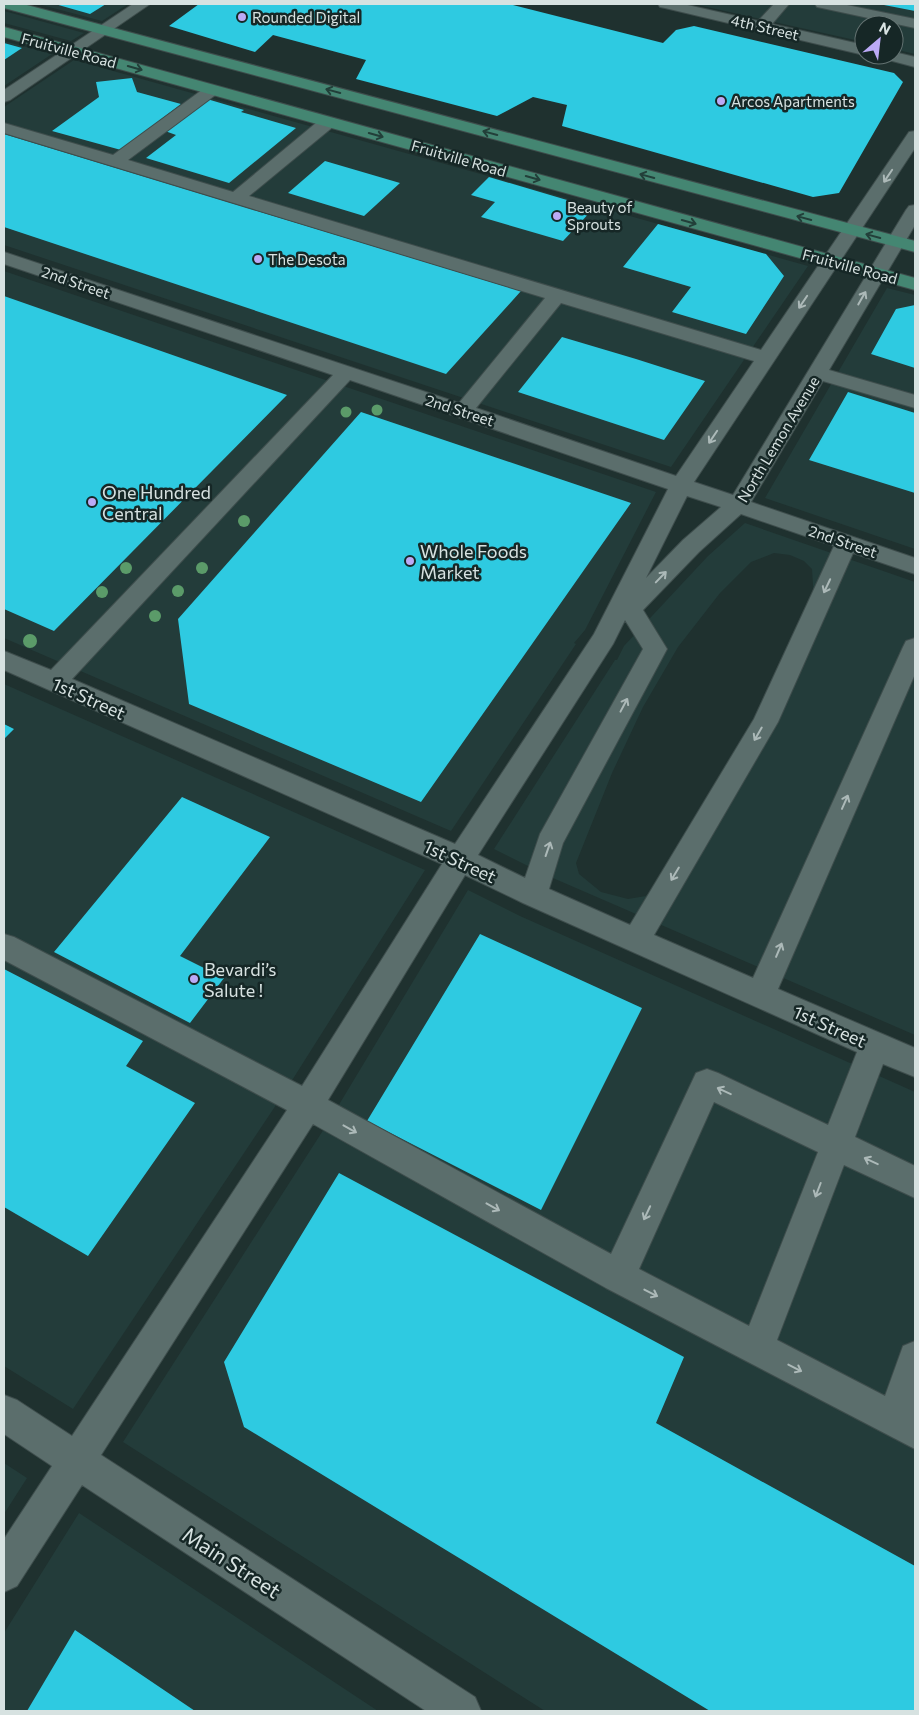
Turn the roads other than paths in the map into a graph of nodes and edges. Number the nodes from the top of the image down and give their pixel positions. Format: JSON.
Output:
{"nodes":[{"id":1,"x":7,"y":4,"type":"edge"},
{"id":2,"x":143,"y":4,"type":"edge"},
{"id":3,"x":665,"y":4,"type":"edge"},
{"id":4,"x":782,"y":4,"type":"edge"},
{"id":5,"x":822,"y":4,"type":"edge"},
{"id":6,"x":716,"y":9,"type":"edge"},
{"id":7,"x":915,"y":24,"type":"edge"},
{"id":8,"x":762,"y":26,"type":"junction"},
{"id":9,"x":104,"y":29,"type":"junction"},
{"id":10,"x":4,"y":32,"type":"edge"},
{"id":11,"x":854,"y":48,"type":"edge"},
{"id":12,"x":74,"y":50,"type":"junction"},
{"id":13,"x":212,"y":90,"type":"junction"},
{"id":14,"x":4,"y":97,"type":"edge"},
{"id":15,"x":328,"y":122,"type":"junction"},
{"id":16,"x":4,"y":128,"type":"edge"},
{"id":17,"x":915,"y":136,"type":"edge"},
{"id":18,"x":115,"y":162,"type":"junction"},
{"id":19,"x":236,"y":198,"type":"junction"},
{"id":20,"x":915,"y":210,"type":"edge"},
{"id":21,"x":851,"y":230,"type":"junction"},
{"id":22,"x":896,"y":242,"type":"junction"},
{"id":23,"x":915,"y":248,"type":"edge"},
{"id":24,"x":4,"y":258,"type":"edge"},
{"id":25,"x":830,"y":261,"type":"junction"},
{"id":26,"x":876,"y":274,"type":"junction"},
{"id":27,"x":915,"y":284,"type":"edge"},
{"id":28,"x":558,"y":295,"type":"junction"},
{"id":29,"x":765,"y":358,"type":"junction"},
{"id":30,"x":346,"y":373,"type":"junction"},
{"id":31,"x":819,"y":373,"type":"junction"},
{"id":32,"x":915,"y":402,"type":"edge"},
{"id":33,"x":463,"y":411,"type":"junction"},
{"id":34,"x":681,"y":485,"type":"junction"},
{"id":35,"x":738,"y":505,"type":"junction"},
{"id":36,"x":847,"y":542,"type":"junction"},
{"id":37,"x":915,"y":566,"type":"edge"},
{"id":38,"x":630,"y":609,"type":"junction"},
{"id":39,"x":604,"y":638,"type":"junction"},
{"id":40,"x":915,"y":647,"type":"edge"},
{"id":41,"x":4,"y":660,"type":"edge"},
{"id":42,"x":54,"y":683,"type":"junction"},
{"id":43,"x":460,"y":859,"type":"junction"},
{"id":44,"x":533,"y":895,"type":"junction"},
{"id":45,"x":636,"y":939,"type":"junction"},
{"id":46,"x":4,"y":946,"type":"edge"},
{"id":47,"x":760,"y":995,"type":"junction"},
{"id":48,"x":875,"y":1045,"type":"junction"},
{"id":49,"x":915,"y":1063,"type":"edge"},
{"id":50,"x":308,"y":1105,"type":"junction"},
{"id":51,"x":836,"y":1144,"type":"junction"},
{"id":52,"x":915,"y":1182,"type":"edge"},
{"id":53,"x":618,"y":1276,"type":"junction"},
{"id":54,"x":757,"y":1348,"type":"junction"},
{"id":55,"x":915,"y":1358,"type":"edge"},
{"id":56,"x":4,"y":1413,"type":"edge"},
{"id":57,"x":905,"y":1426,"type":"edge"},
{"id":58,"x":76,"y":1460,"type":"junction"},
{"id":59,"x":4,"y":1573,"type":"edge"},
{"id":60,"x":461,"y":1711,"type":"edge"}],
"edges":[{"from":1,"to":9,"type":"main road","name":"Fruitville Road"},
{"from":2,"to":9,"type":"street"},
{"from":3,"to":6,"type":"street","name":"4th Street"},
{"from":4,"to":8,"type":"street"},
{"from":5,"to":7,"type":"street"},
{"from":6,"to":8,"type":"street","name":"4th Street"},
{"from":8,"to":11,"type":"street","name":"4th Street"},
{"from":9,"to":12,"type":"street"},
{"from":21,"to":9,"type":"main road","name":"Fruitville Road","one_way":true},
{"from":10,"to":12,"type":"main road","name":"Fruitville Road"},
{"from":12,"to":13,"type":"main road","name":"Fruitville Road","one_way":true},
{"from":12,"to":14,"type":"street"},
{"from":13,"to":15,"type":"main road","name":"Fruitville Road"},
{"from":13,"to":18,"type":"street"},
{"from":15,"to":19,"type":"street"},
{"from":15,"to":25,"type":"main road","name":"Fruitville Road","one_way":true},
{"from":16,"to":18,"type":"street"},
{"from":17,"to":21,"type":"street","one_way":true},
{"from":18,"to":19,"type":"street"},
{"from":19,"to":28,"type":"street"},
{"from":20,"to":22,"type":"street","name":"North Lemon Avenue"},
{"from":22,"to":21,"type":"main road","name":"Fruitville Road","one_way":true},
{"from":21,"to":25,"type":"street"},
{"from":22,"to":23,"type":"main road","name":"Fruitville Road"},
{"from":22,"to":26,"type":"street","name":"North Lemon Avenue"},
{"from":24,"to":30,"type":"street","name":"2nd Street"},
{"from":25,"to":26,"type":"main road","name":"Fruitville Road"},
{"from":25,"to":29,"type":"street","one_way":true},
{"from":26,"to":27,"type":"main road","name":"Fruitville Road"},
{"from":31,"to":26,"type":"street","name":"North Lemon Avenue","one_way":true},
{"from":28,"to":29,"type":"street"},
{"from":28,"to":33,"type":"street"},
{"from":29,"to":34,"type":"street","one_way":true},
{"from":30,"to":33,"type":"street","name":"2nd Street"},
{"from":30,"to":42,"type":"street"},
{"from":31,"to":32,"type":"street"},
{"from":31,"to":35,"type":"street","name":"North Lemon Avenue"},
{"from":33,"to":34,"type":"street","name":"2nd Street"},
{"from":34,"to":35,"type":"street","name":"2nd Street"},
{"from":34,"to":39,"type":"street"},
{"from":35,"to":36,"type":"street","name":"2nd Street"},
{"from":38,"to":35,"type":"street","name":"North Lemon Avenue","one_way":true},
{"from":36,"to":37,"type":"street","name":"2nd Street"},
{"from":36,"to":45,"type":"street","one_way":true},
{"from":38,"to":39,"type":"street","name":"North Lemon Avenue"},
{"from":44,"to":38,"type":"street","one_way":true},
{"from":39,"to":43,"type":"street"},
{"from":47,"to":40,"type":"street","one_way":true},
{"from":41,"to":42,"type":"street","name":"1st Street"},
{"from":42,"to":43,"type":"street","name":"1st Street"},
{"from":43,"to":44,"type":"street","name":"1st Street"},
{"from":43,"to":50,"type":"street"},
{"from":44,"to":45,"type":"street","name":"1st Street"},
{"from":45,"to":47,"type":"street","name":"1st Street"},
{"from":46,"to":50,"type":"street"},
{"from":47,"to":48,"type":"street","name":"1st Street"},
{"from":48,"to":49,"type":"street","name":"1st Street"},
{"from":48,"to":51,"type":"street"},
{"from":50,"to":53,"type":"street","one_way":true},
{"from":50,"to":58,"type":"street"},
{"from":52,"to":51,"type":"street","one_way":true},
{"from":51,"to":53,"type":"street","one_way":true},
{"from":51,"to":54,"type":"street","one_way":true},
{"from":53,"to":54,"type":"street","one_way":true},
{"from":54,"to":57,"type":"street","one_way":true},
{"from":55,"to":57,"type":"street"},
{"from":56,"to":58,"type":"street","name":"Main Street"},
{"from":58,"to":59,"type":"street"},
{"from":58,"to":60,"type":"street","name":"Main Street"}]}
